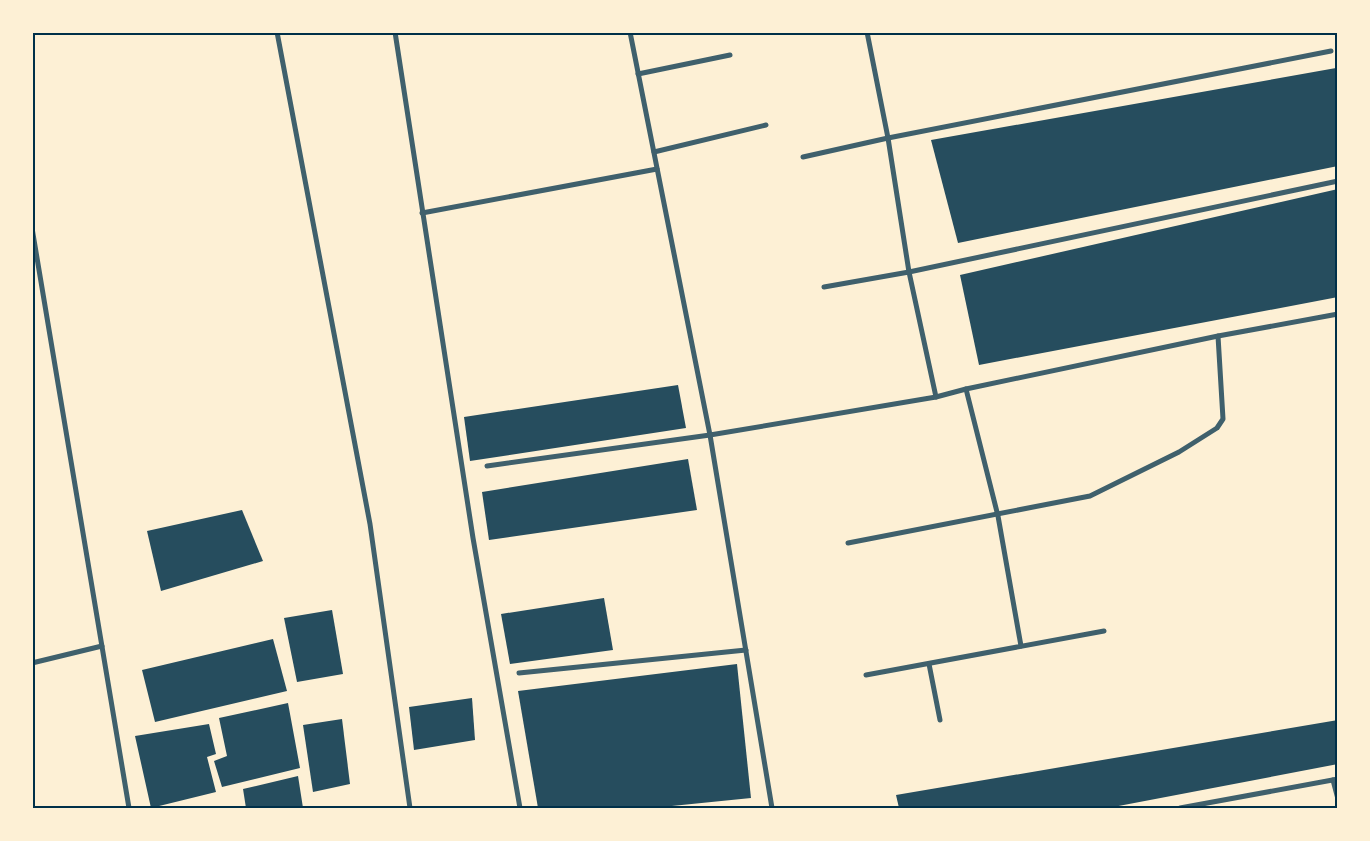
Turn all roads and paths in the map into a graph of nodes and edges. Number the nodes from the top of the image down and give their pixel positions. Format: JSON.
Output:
{"nodes":[{"id":1,"x":277,"y":32,"type":"edge"},
{"id":2,"x":395,"y":32,"type":"edge"},
{"id":3,"x":630,"y":32,"type":"edge"},
{"id":4,"x":867,"y":32,"type":"edge"},
{"id":5,"x":1331,"y":52,"type":"dead end"},
{"id":6,"x":730,"y":56,"type":"dead end"},
{"id":7,"x":638,"y":74,"type":"junction"},
{"id":8,"x":766,"y":125,"type":"dead end"},
{"id":9,"x":888,"y":138,"type":"junction"},
{"id":10,"x":654,"y":152,"type":"junction"},
{"id":11,"x":803,"y":157,"type":"dead end"},
{"id":12,"x":657,"y":169,"type":"junction"},
{"id":13,"x":1338,"y":181,"type":"edge"},
{"id":14,"x":422,"y":213,"type":"junction"},
{"id":15,"x":32,"y":228,"type":"edge"},
{"id":16,"x":909,"y":272,"type":"junction"},
{"id":17,"x":824,"y":287,"type":"dead end"},
{"id":18,"x":1338,"y":314,"type":"edge"},
{"id":19,"x":1218,"y":336,"type":"junction"},
{"id":20,"x":966,"y":389,"type":"junction"},
{"id":21,"x":936,"y":397,"type":"junction"},
{"id":22,"x":710,"y":435,"type":"junction"},
{"id":23,"x":487,"y":466,"type":"dead end"},
{"id":24,"x":998,"y":516,"type":"junction"},
{"id":25,"x":848,"y":543,"type":"dead end"},
{"id":26,"x":1104,"y":631,"type":"dead end"},
{"id":27,"x":102,"y":646,"type":"junction"},
{"id":28,"x":1021,"y":646,"type":"junction"},
{"id":29,"x":746,"y":650,"type":"junction"},
{"id":30,"x":32,"y":663,"type":"edge"},
{"id":31,"x":929,"y":664,"type":"junction"},
{"id":32,"x":519,"y":672,"type":"dead end"},
{"id":33,"x":866,"y":676,"type":"dead end"},
{"id":34,"x":940,"y":720,"type":"dead end"},
{"id":35,"x":1335,"y":779,"type":"edge"},
{"id":36,"x":1338,"y":799,"type":"edge"},
{"id":37,"x":130,"y":808,"type":"edge"},
{"id":38,"x":410,"y":808,"type":"edge"},
{"id":39,"x":520,"y":808,"type":"edge"},
{"id":40,"x":772,"y":808,"type":"edge"},
{"id":41,"x":1180,"y":808,"type":"edge"}],
"edges":[{"from":1,"to":38,"type":"street"},
{"from":2,"to":14,"type":"street"},
{"from":3,"to":7,"type":"street"},
{"from":4,"to":9,"type":"street"},
{"from":5,"to":9,"type":"street"},
{"from":6,"to":7,"type":"street"},
{"from":7,"to":10,"type":"street"},
{"from":8,"to":10,"type":"street"},
{"from":9,"to":11,"type":"street"},
{"from":9,"to":16,"type":"street"},
{"from":10,"to":12,"type":"street"},
{"from":12,"to":14,"type":"street"},
{"from":12,"to":22,"type":"street"},
{"from":13,"to":16,"type":"street"},
{"from":14,"to":39,"type":"street"},
{"from":15,"to":27,"type":"street"},
{"from":16,"to":17,"type":"street"},
{"from":16,"to":21,"type":"street"},
{"from":18,"to":19,"type":"street"},
{"from":19,"to":20,"type":"street"},
{"from":19,"to":24,"type":"street"},
{"from":20,"to":21,"type":"street"},
{"from":20,"to":24,"type":"street"},
{"from":21,"to":22,"type":"street"},
{"from":22,"to":23,"type":"street"},
{"from":22,"to":29,"type":"street"},
{"from":24,"to":25,"type":"street"},
{"from":24,"to":28,"type":"street"},
{"from":26,"to":28,"type":"street"},
{"from":27,"to":30,"type":"street"},
{"from":27,"to":37,"type":"street"},
{"from":28,"to":31,"type":"street"},
{"from":29,"to":32,"type":"street"},
{"from":29,"to":40,"type":"street"},
{"from":31,"to":33,"type":"street"},
{"from":31,"to":34,"type":"street"},
{"from":35,"to":36,"type":"street"},
{"from":35,"to":41,"type":"street"}]}
